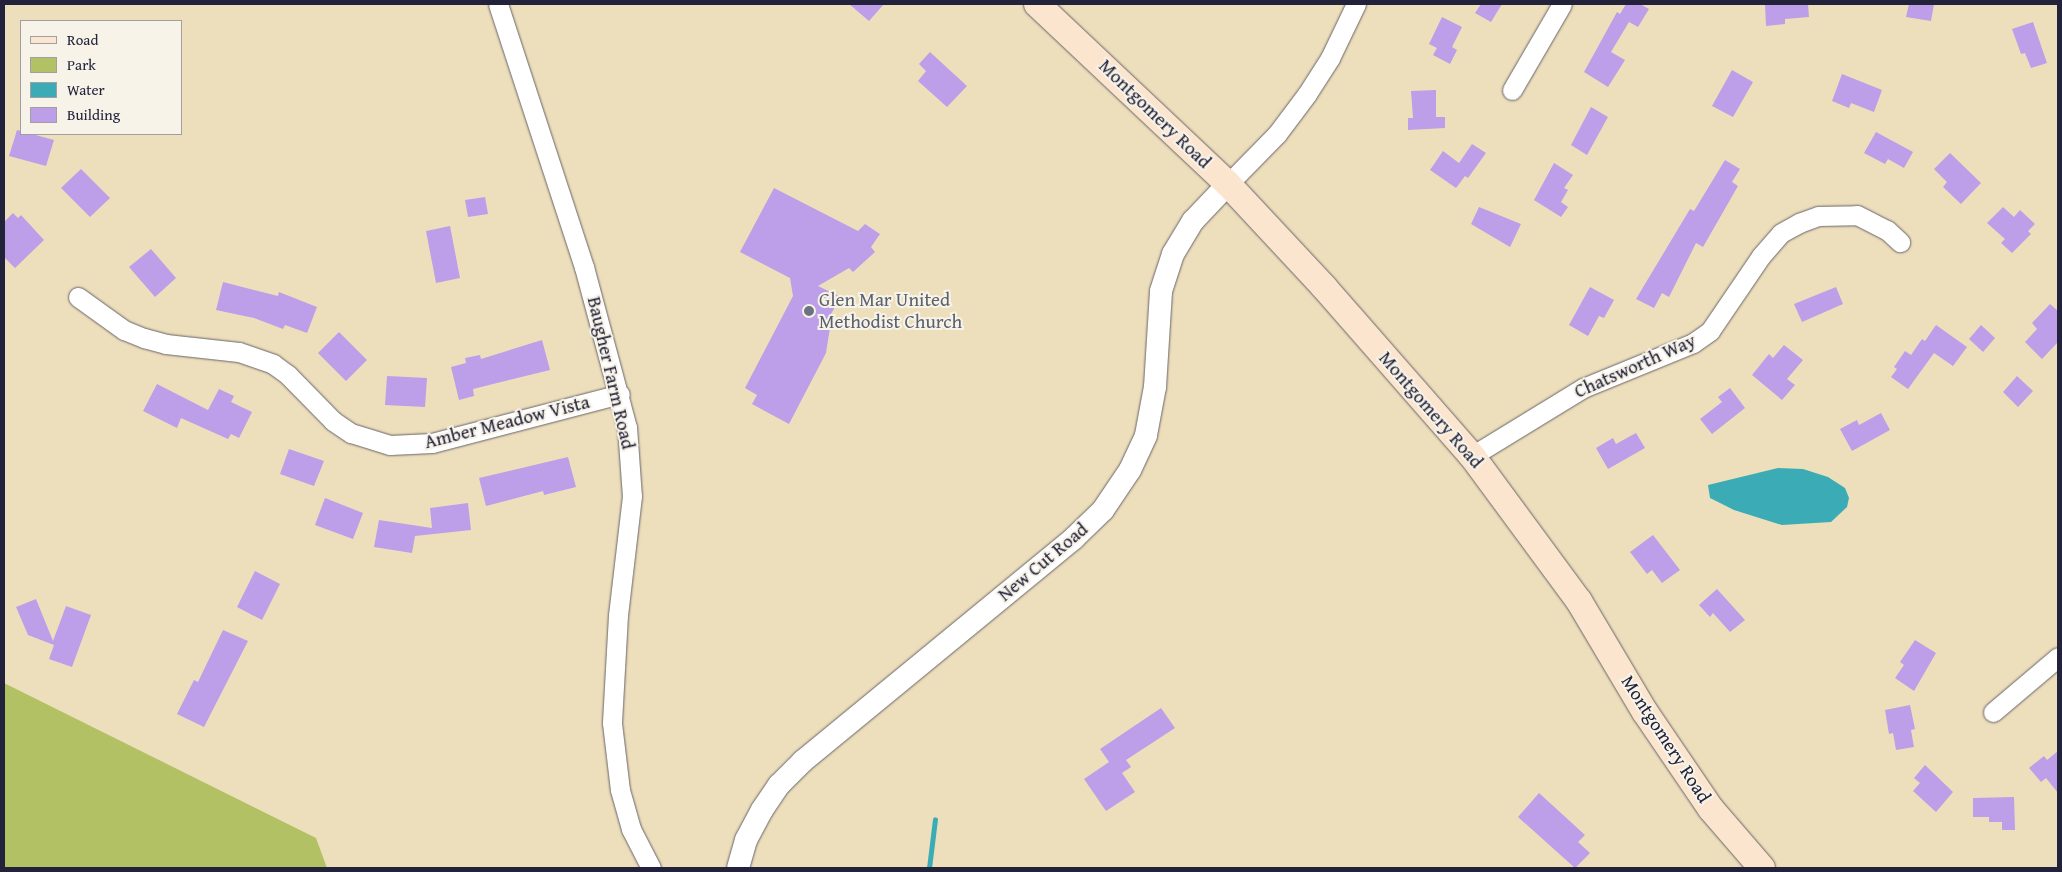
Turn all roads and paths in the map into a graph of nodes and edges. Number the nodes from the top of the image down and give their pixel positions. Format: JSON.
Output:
{"nodes":[{"id":1,"x":498,"y":4,"type":"edge"},
{"id":2,"x":1037,"y":4,"type":"edge"},
{"id":3,"x":1356,"y":4,"type":"edge"},
{"id":4,"x":1562,"y":4,"type":"edge"},
{"id":5,"x":1512,"y":90,"type":"dead end"},
{"id":6,"x":1228,"y":184,"type":"junction"},
{"id":7,"x":1900,"y":242,"type":"dead end"},
{"id":8,"x":78,"y":296,"type":"dead end"},
{"id":9,"x":620,"y":394,"type":"junction"},
{"id":10,"x":1472,"y":456,"type":"junction"},
{"id":11,"x":2058,"y":657,"type":"edge"},
{"id":12,"x":1993,"y":712,"type":"dead end"},
{"id":13,"x":651,"y":868,"type":"edge"},
{"id":14,"x":738,"y":868,"type":"edge"},
{"id":15,"x":1762,"y":868,"type":"edge"}],
"edges":[{"from":1,"to":9,"type":"street","name":"Baugher Farm Road"},
{"from":2,"to":6,"type":"main road","name":"Montgomery Road"},
{"from":3,"to":6,"type":"street"},
{"from":4,"to":5,"type":"street"},
{"from":6,"to":10,"type":"main road","name":"Montgomery Road"},
{"from":6,"to":14,"type":"street","name":"New Cut Road"},
{"from":7,"to":10,"type":"street","name":"Chatsworth Way"},
{"from":8,"to":9,"type":"street","name":"Amber Meadow Vista"},
{"from":9,"to":13,"type":"street","name":"Baugher Farm Road"},
{"from":10,"to":15,"type":"main road","name":"Montgomery Road"},
{"from":11,"to":12,"type":"street"}]}
